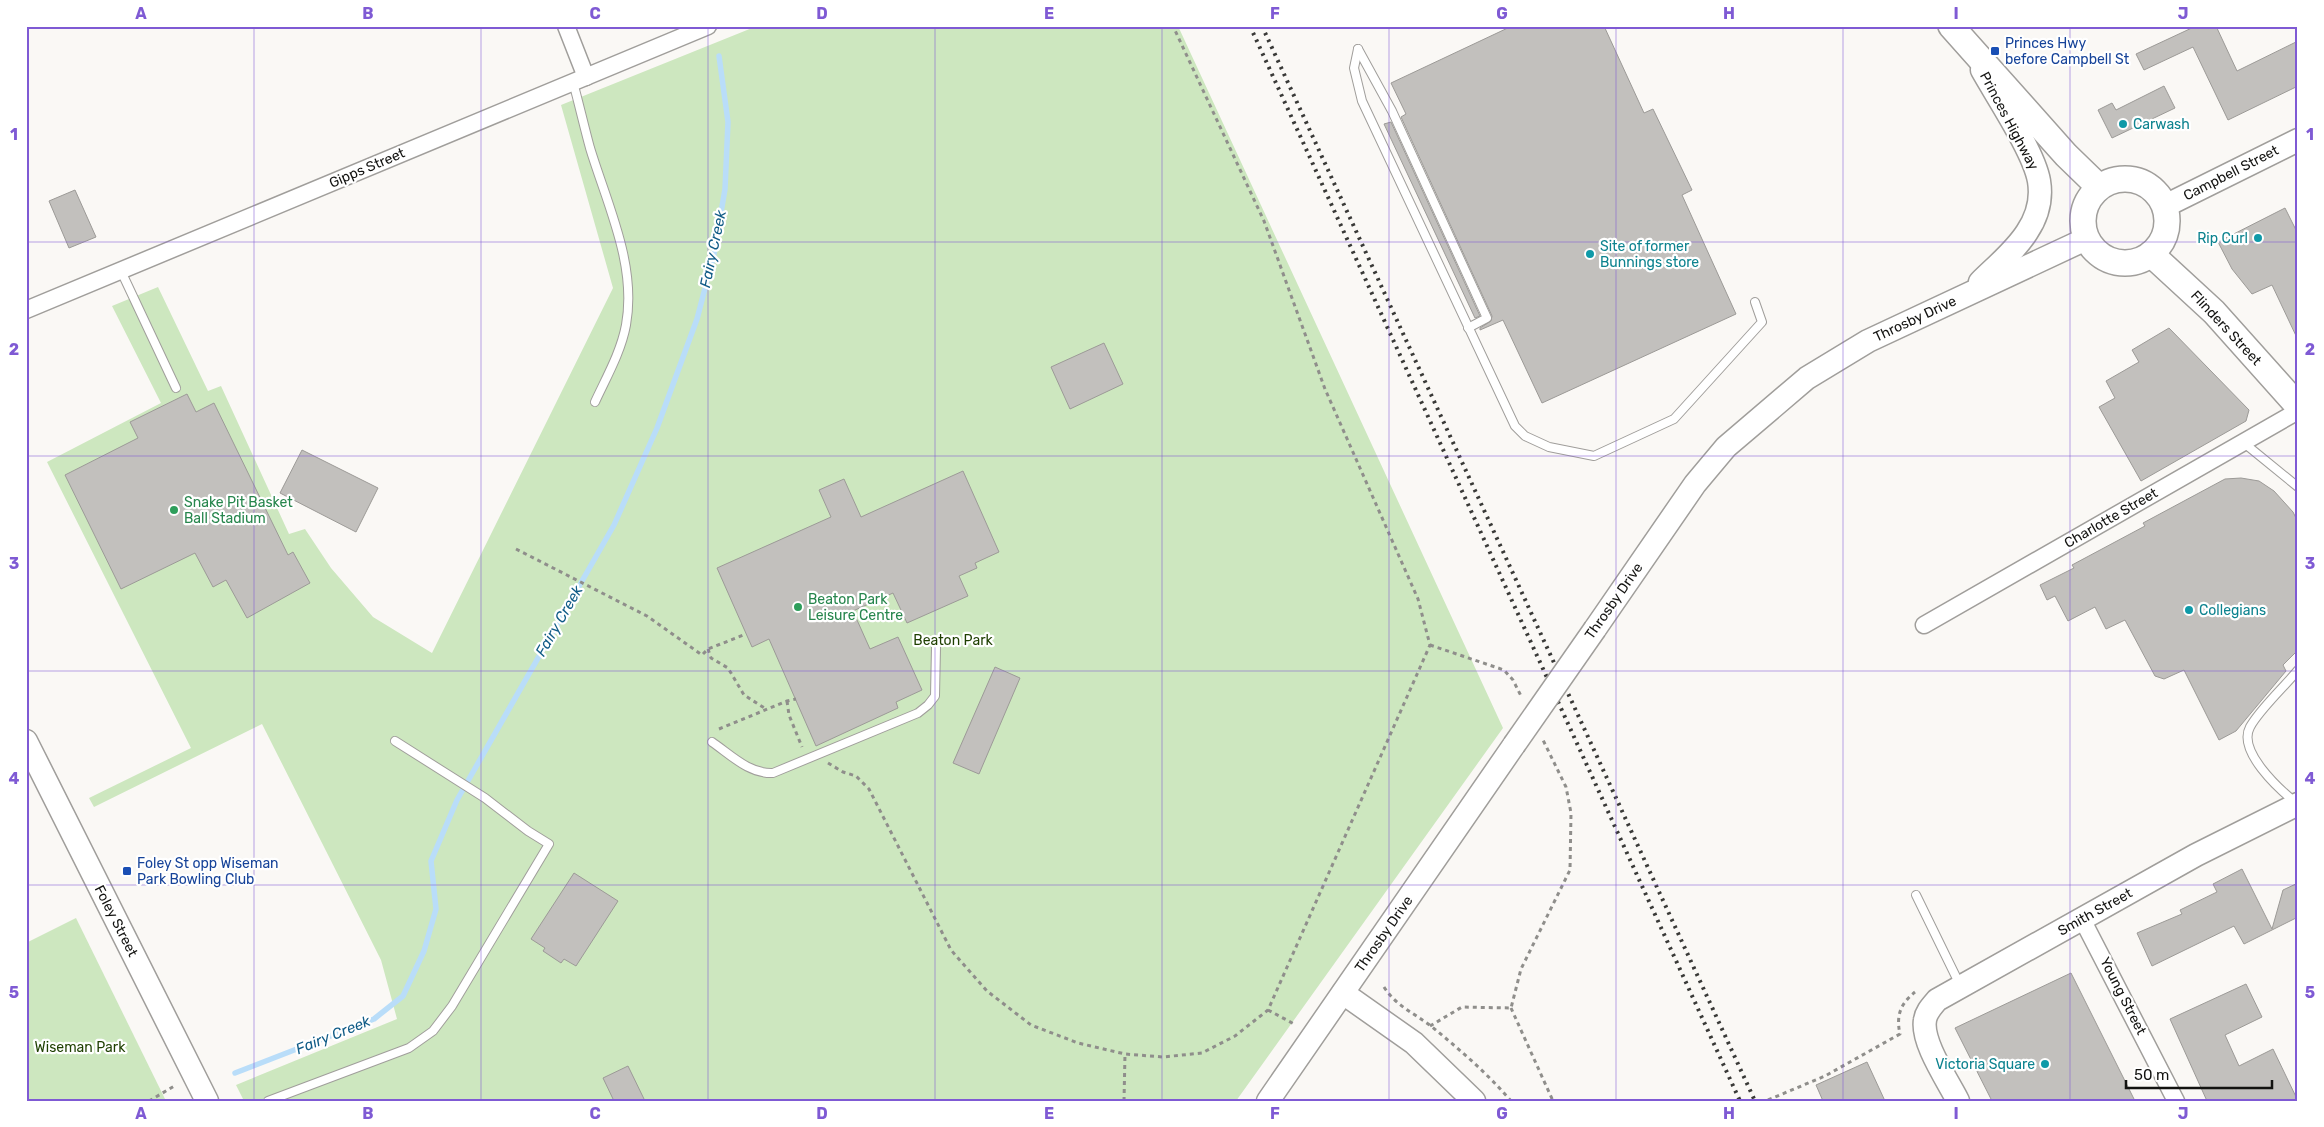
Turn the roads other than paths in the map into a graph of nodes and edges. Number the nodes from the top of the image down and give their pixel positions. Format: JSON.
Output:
{"nodes":[{"id":1,"x":566,"y":26,"type":"edge"},
{"id":2,"x":708,"y":26,"type":"edge"},
{"id":3,"x":1951,"y":26,"type":"edge"},
{"id":4,"x":1969,"y":46,"type":"junction"},
{"id":5,"x":580,"y":79,"type":"junction"},
{"id":6,"x":2298,"y":140,"type":"edge"},
{"id":7,"x":2099,"y":187,"type":"junction"},
{"id":8,"x":2165,"y":206,"type":"junction"},
{"id":9,"x":2086,"y":238,"type":"junction"},
{"id":10,"x":2152,"y":254,"type":"junction"},
{"id":11,"x":121,"y":271,"type":"junction"},
{"id":12,"x":1969,"y":294,"type":"junction"},
{"id":13,"x":1755,"y":302,"type":"dead end"},
{"id":14,"x":26,"y":310,"type":"edge"},
{"id":15,"x":1468,"y":328,"type":"junction"},
{"id":16,"x":176,"y":388,"type":"dead end"},
{"id":17,"x":595,"y":402,"type":"dead end"},
{"id":18,"x":2298,"y":406,"type":"edge"},
{"id":19,"x":2298,"y":411,"type":"edge"},
{"id":20,"x":2244,"y":443,"type":"junction"},
{"id":21,"x":2298,"y":487,"type":"edge"},
{"id":22,"x":1924,"y":625,"type":"dead end"},
{"id":23,"x":936,"y":647,"type":"dead end"},
{"id":24,"x":2298,"y":670,"type":"edge"},
{"id":25,"x":26,"y":741,"type":"edge"},
{"id":26,"x":395,"y":741,"type":"dead end"},
{"id":27,"x":712,"y":742,"type":"dead end"},
{"id":28,"x":2298,"y":804,"type":"edge"},
{"id":29,"x":1916,"y":895,"type":"dead end"},
{"id":30,"x":2082,"y":919,"type":"junction"},
{"id":31,"x":1961,"y":987,"type":"junction"},
{"id":32,"x":1343,"y":993,"type":"junction"},
{"id":33,"x":207,"y":1101,"type":"edge"},
{"id":34,"x":268,"y":1101,"type":"edge"},
{"id":35,"x":1268,"y":1101,"type":"edge"},
{"id":36,"x":1474,"y":1101,"type":"edge"},
{"id":37,"x":1958,"y":1101,"type":"edge"},
{"id":38,"x":2176,"y":1101,"type":"edge"}],
"edges":[{"from":1,"to":5,"type":"street"},
{"from":2,"to":5,"type":"street","name":"Gipps Street"},
{"from":3,"to":4,"type":"main road","name":"Princes Highway"},
{"from":4,"to":7,"type":"main road","name":"Princes Highway"},
{"from":4,"to":12,"type":"main road","name":"Princes Highway"},
{"from":5,"to":11,"type":"street","name":"Gipps Street"},
{"from":5,"to":17,"type":"lane"},
{"from":6,"to":8,"type":"main road","name":"Campbell Street"},
{"from":7,"to":8,"type":"main road"},
{"from":7,"to":9,"type":"main road"},
{"from":8,"to":10,"type":"main road"},
{"from":9,"to":10,"type":"main road"},
{"from":9,"to":12,"type":"main road","name":"Throsby Drive"},
{"from":10,"to":18,"type":"main road","name":"Flinders Street"},
{"from":11,"to":14,"type":"street","name":"Gipps Street"},
{"from":11,"to":16,"type":"lane"},
{"from":12,"to":32,"type":"main road","name":"Throsby Drive","bridge":true},
{"from":13,"to":15,"type":"lane"},
{"from":15,"to":15,"type":"lane"},
{"from":19,"to":20,"type":"street","name":"Charlotte Street"},
{"from":20,"to":21,"type":"lane"},
{"from":20,"to":22,"type":"street","name":"Charlotte Street"},
{"from":23,"to":27,"type":"lane"},
{"from":24,"to":28,"type":"lane"},
{"from":25,"to":33,"type":"main road","name":"Foley Street"},
{"from":26,"to":34,"type":"lane"},
{"from":28,"to":30,"type":"main road","name":"Smith Street"},
{"from":29,"to":31,"type":"lane"},
{"from":30,"to":31,"type":"main road","name":"Smith Street"},
{"from":30,"to":38,"type":"street","name":"Young Street"},
{"from":31,"to":37,"type":"main road","name":"Smith Street"},
{"from":32,"to":35,"type":"main road","name":"Throsby Drive"},
{"from":32,"to":36,"type":"main road"}]}
